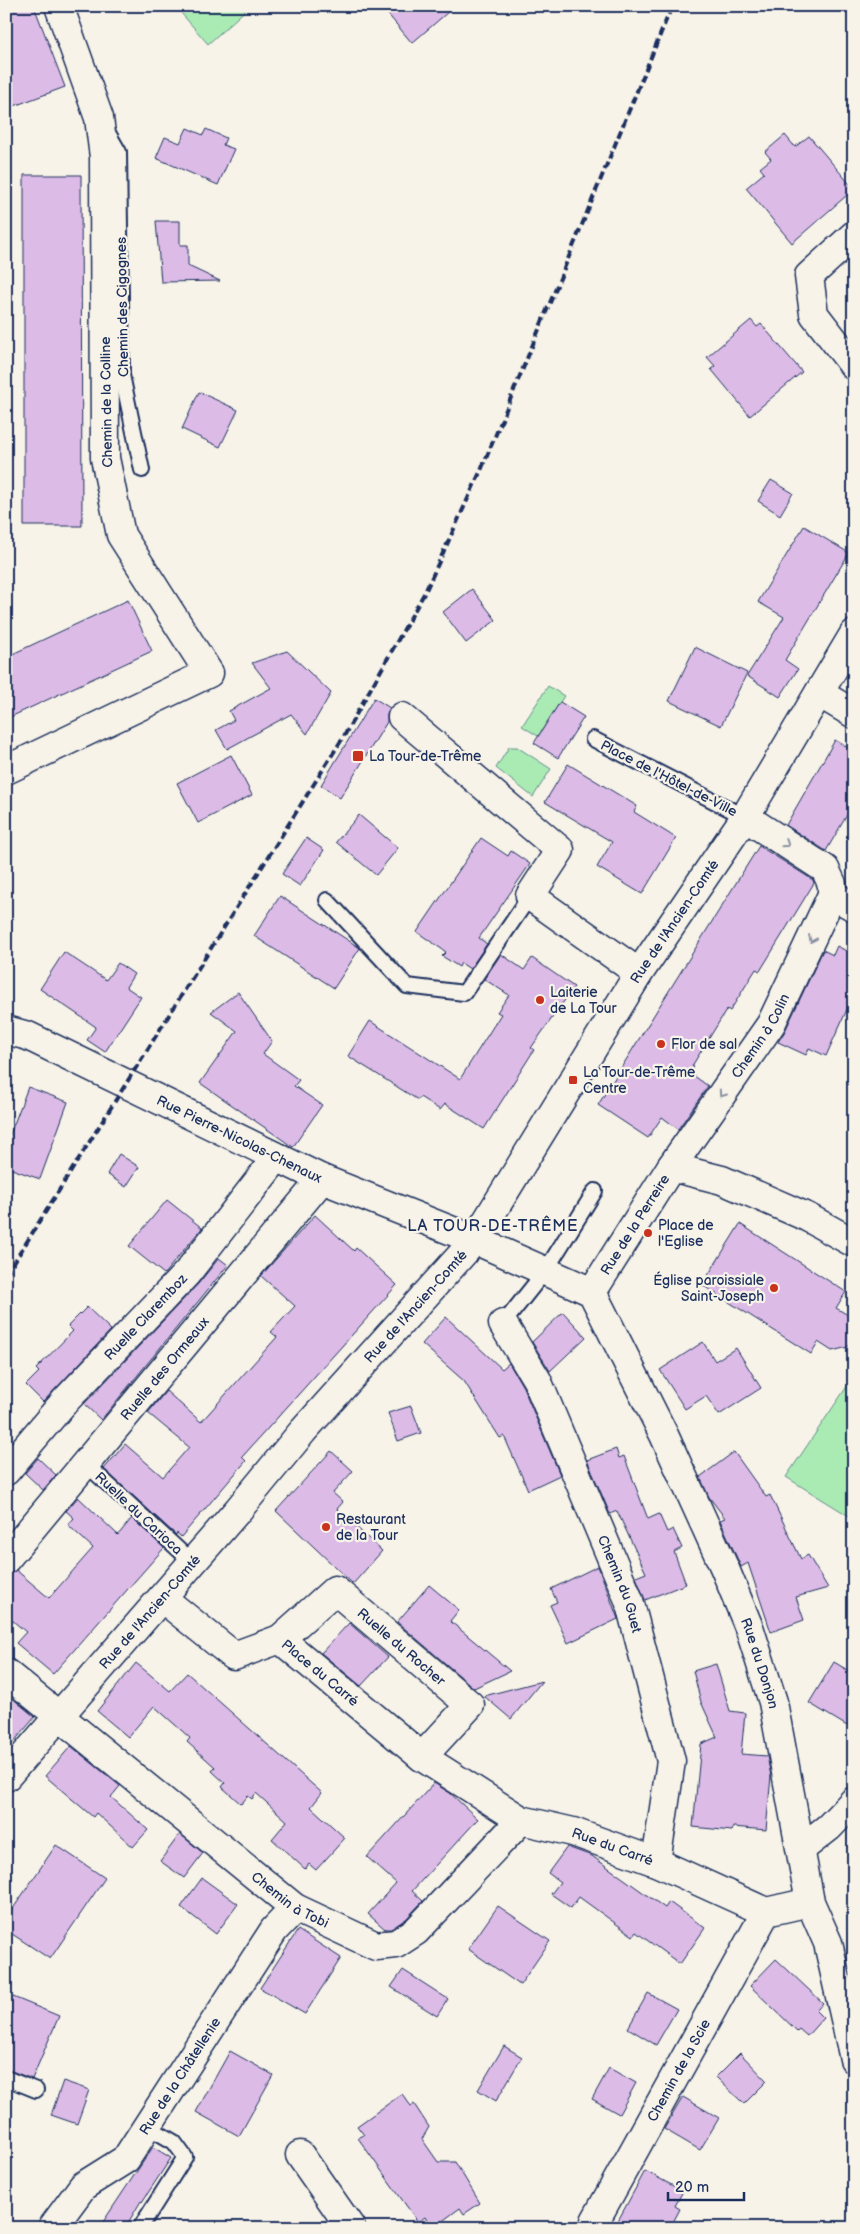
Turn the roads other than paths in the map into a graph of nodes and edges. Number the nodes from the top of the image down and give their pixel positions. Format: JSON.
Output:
{"nodes":[{"id":1,"x":59,"y":6,"type":"edge"},
{"id":2,"x":99,"y":118,"type":"junction"},
{"id":3,"x":854,"y":235,"type":"edge"},
{"id":4,"x":854,"y":366,"type":"edge"},
{"id":5,"x":142,"y":470,"type":"dead end"},
{"id":6,"x":854,"y":634,"type":"edge"},
{"id":7,"x":819,"y":692,"type":"junction"},
{"id":8,"x":854,"y":714,"type":"edge"},
{"id":9,"x":402,"y":717,"type":"dead end"},
{"id":10,"x":593,"y":738,"type":"dead end"},
{"id":11,"x":6,"y":770,"type":"edge"},
{"id":12,"x":745,"y":818,"type":"junction"},
{"id":13,"x":530,"y":896,"type":"junction"},
{"id":14,"x":327,"y":900,"type":"dead end"},
{"id":15,"x":843,"y":901,"type":"edge"},
{"id":16,"x":639,"y":972,"type":"junction"},
{"id":17,"x":6,"y":1030,"type":"edge"},
{"id":18,"x":277,"y":1157,"type":"junction"},
{"id":19,"x":671,"y":1166,"type":"junction"},
{"id":20,"x":322,"y":1179,"type":"junction"},
{"id":21,"x":595,"y":1191,"type":"dead end"},
{"id":22,"x":475,"y":1240,"type":"junction"},
{"id":23,"x":854,"y":1243,"type":"edge"},
{"id":24,"x":546,"y":1270,"type":"junction"},
{"id":25,"x":592,"y":1292,"type":"junction"},
{"id":26,"x":503,"y":1324,"type":"joint"},
{"id":27,"x":86,"y":1464,"type":"junction"},
{"id":28,"x":6,"y":1471,"type":"edge"},
{"id":29,"x":9,"y":1546,"type":"edge"},
{"id":30,"x":193,"y":1563,"type":"junction"},
{"id":31,"x":162,"y":1598,"type":"junction"},
{"id":32,"x":280,"y":1639,"type":"junction"},
{"id":33,"x":6,"y":1673,"type":"edge"},
{"id":34,"x":59,"y":1717,"type":"junction"},
{"id":35,"x":422,"y":1757,"type":"junction"},
{"id":36,"x":6,"y":1777,"type":"edge"},
{"id":37,"x":854,"y":1802,"type":"edge"},
{"id":38,"x":521,"y":1820,"type":"junction"},
{"id":39,"x":801,"y":1850,"type":"junction"},
{"id":40,"x":656,"y":1862,"type":"junction"},
{"id":41,"x":810,"y":1902,"type":"junction"},
{"id":42,"x":295,"y":1908,"type":"junction"},
{"id":43,"x":766,"y":1912,"type":"junction"},
{"id":44,"x":854,"y":2058,"type":"edge"},
{"id":45,"x":6,"y":2078,"type":"edge"},
{"id":46,"x":36,"y":2090,"type":"dead end"},
{"id":47,"x":148,"y":2126,"type":"junction"},
{"id":48,"x":300,"y":2156,"type":"dead end"},
{"id":49,"x":52,"y":2228,"type":"edge"},
{"id":50,"x":140,"y":2228,"type":"edge"},
{"id":51,"x":351,"y":2228,"type":"edge"},
{"id":52,"x":598,"y":2228,"type":"edge"}],
"edges":[{"from":1,"to":2,"type":"street","name":"Chemin de la Colline"},
{"from":2,"to":5,"type":"lane","name":"Chemin des Cigognes"},
{"from":2,"to":11,"type":"street","name":"Chemin de la Colline"},
{"from":3,"to":4,"type":"street"},
{"from":6,"to":7,"type":"street","name":"Rue de l'Ancien-Comté"},
{"from":7,"to":8,"type":"street"},
{"from":7,"to":12,"type":"street","name":"Rue de l'Ancien-Comté"},
{"from":9,"to":13,"type":"street"},
{"from":10,"to":12,"type":"lane","name":"Place de l'Hôtel-de-Ville"},
{"from":12,"to":15,"type":"street","one_way":true},
{"from":12,"to":16,"type":"street","name":"Rue de l'Ancien-Comté"},
{"from":13,"to":14,"type":"lane"},
{"from":13,"to":16,"type":"street"},
{"from":15,"to":19,"type":"street","name":"Chemin à Colin","one_way":true},
{"from":16,"to":22,"type":"street","name":"Rue de l'Ancien-Comté"},
{"from":17,"to":18,"type":"street","name":"Rue Pierre-Nicolas-Chenaux"},
{"from":18,"to":20,"type":"street","name":"Rue Pierre-Nicolas-Chenaux"},
{"from":18,"to":28,"type":"street","name":"Ruelle Claremboz"},
{"from":19,"to":23,"type":"street","name":"Rue de la Perreire"},
{"from":19,"to":25,"type":"street","name":"Rue de la Perreire"},
{"from":20,"to":22,"type":"street","name":"Rue Pierre-Nicolas-Chenaux"},
{"from":20,"to":27,"type":"street","name":"Ruelle des Ormeaux"},
{"from":21,"to":24,"type":"lane"},
{"from":22,"to":24,"type":"street"},
{"from":22,"to":30,"type":"street","name":"Rue de l'Ancien-Comté"},
{"from":24,"to":25,"type":"street"},
{"from":24,"to":26,"type":"lane"},
{"from":25,"to":39,"type":"street","name":"Rue du Donjon"},
{"from":26,"to":40,"type":"street","name":"Chemin du Guet"},
{"from":27,"to":29,"type":"street","name":"Ruelle des Ormeaux"},
{"from":27,"to":30,"type":"lane","name":"Ruelle du Carioca"},
{"from":30,"to":31,"type":"street","name":"Rue de l'Ancien-Comté"},
{"from":31,"to":32,"type":"street","name":"Place du Carré"},
{"from":31,"to":34,"type":"street","name":"Rue de l'Ancien-Comté"},
{"from":32,"to":35,"type":"street","name":"Place du Carré"},
{"from":32,"to":35,"type":"street","name":"Ruelle du Rocher"},
{"from":33,"to":34,"type":"street"},
{"from":34,"to":36,"type":"street","name":"Rue de l'Ancien-Comté"},
{"from":34,"to":42,"type":"street","name":"Chemin à Tobi"},
{"from":35,"to":38,"type":"street","name":"Rue du Carré"},
{"from":37,"to":39,"type":"street"},
{"from":38,"to":40,"type":"street","name":"Rue du Carré"},
{"from":38,"to":42,"type":"street","name":"Chemin à Tobi"},
{"from":39,"to":41,"type":"street","name":"Rue du Donjon"},
{"from":40,"to":43,"type":"street","name":"Rue du Carré"},
{"from":41,"to":43,"type":"street"},
{"from":41,"to":44,"type":"street","name":"Rue du Donjon"},
{"from":42,"to":47,"type":"street","name":"Rue de la Châtellenie"},
{"from":43,"to":52,"type":"street","name":"Chemin de la Scie"},
{"from":45,"to":46,"type":"lane"},
{"from":47,"to":49,"type":"street","name":"Rue de la Châtellenie"},
{"from":47,"to":50,"type":"lane"},
{"from":48,"to":51,"type":"street"}]}
